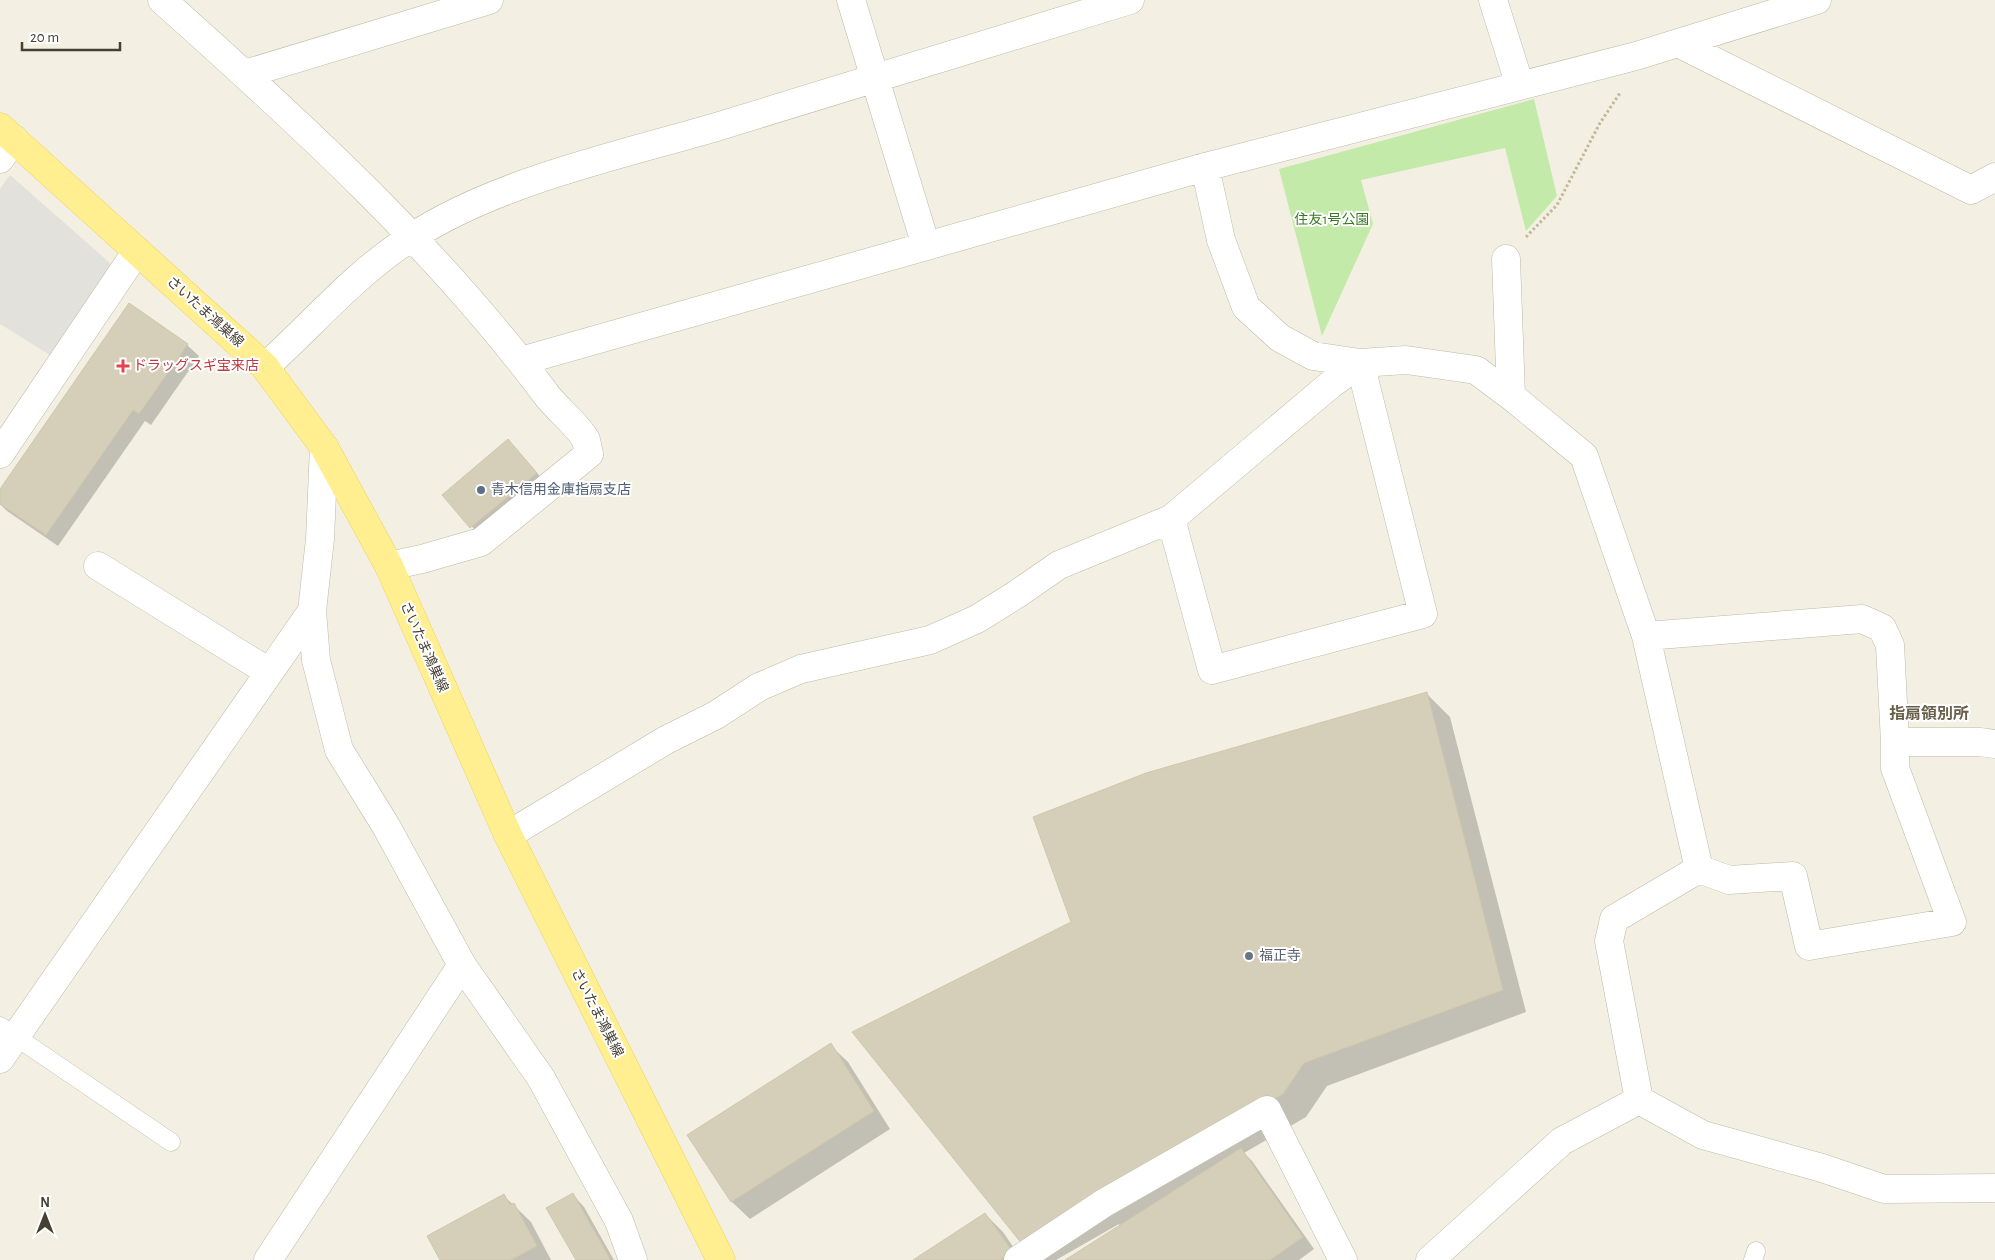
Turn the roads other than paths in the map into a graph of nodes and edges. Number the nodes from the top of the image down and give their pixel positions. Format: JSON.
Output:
{"nodes":[{"id":1,"x":162,"y":0,"type":"edge"},
{"id":2,"x":489,"y":0,"type":"edge"},
{"id":3,"x":851,"y":0,"type":"edge"},
{"id":4,"x":1130,"y":0,"type":"edge"},
{"id":5,"x":1493,"y":0,"type":"edge"},
{"id":6,"x":1817,"y":0,"type":"edge"},
{"id":7,"x":1678,"y":43,"type":"junction"},
{"id":8,"x":245,"y":74,"type":"junction"},
{"id":9,"x":875,"y":80,"type":"junction"},
{"id":10,"x":1520,"y":86,"type":"junction"},
{"id":11,"x":5,"y":141,"type":"edge"},
{"id":12,"x":1205,"y":166,"type":"junction"},
{"id":13,"x":1995,"y":177,"type":"edge"},
{"id":14,"x":413,"y":236,"type":"junction"},
{"id":15,"x":926,"y":246,"type":"junction"},
{"id":16,"x":137,"y":251,"type":"junction"},
{"id":17,"x":1506,"y":259,"type":"road end"},
{"id":18,"x":521,"y":361,"type":"junction"},
{"id":19,"x":1360,"y":363,"type":"junction"},
{"id":20,"x":265,"y":367,"type":"junction"},
{"id":21,"x":1511,"y":396,"type":"junction"},
{"id":22,"x":324,"y":447,"type":"junction"},
{"id":23,"x":0,"y":454,"type":"edge"},
{"id":24,"x":1171,"y":518,"type":"junction"},
{"id":25,"x":98,"y":566,"type":"dead end"},
{"id":26,"x":389,"y":566,"type":"junction"},
{"id":27,"x":312,"y":611,"type":"junction"},
{"id":28,"x":1646,"y":636,"type":"junction"},
{"id":29,"x":269,"y":672,"type":"junction"},
{"id":30,"x":1894,"y":742,"type":"junction"},
{"id":31,"x":1995,"y":744,"type":"edge"},
{"id":32,"x":508,"y":835,"type":"junction"},
{"id":33,"x":1699,"y":870,"type":"junction"},
{"id":34,"x":462,"y":964,"type":"junction"},
{"id":35,"x":8,"y":1031,"type":"edge"},
{"id":36,"x":0,"y":1059,"type":"edge"},
{"id":37,"x":1639,"y":1100,"type":"junction"},
{"id":38,"x":171,"y":1142,"type":"dead end"},
{"id":39,"x":1995,"y":1188,"type":"edge"},
{"id":40,"x":268,"y":1260,"type":"edge"},
{"id":41,"x":633,"y":1260,"type":"edge"},
{"id":42,"x":721,"y":1260,"type":"edge"},
{"id":43,"x":1018,"y":1260,"type":"edge"},
{"id":44,"x":1343,"y":1260,"type":"edge"},
{"id":45,"x":1430,"y":1260,"type":"edge"}],
"edges":[{"from":1,"to":8,"type":"street"},
{"from":2,"to":8,"type":"street"},
{"from":3,"to":9,"type":"street"},
{"from":4,"to":9,"type":"street"},
{"from":5,"to":10,"type":"street"},
{"from":6,"to":7,"type":"street"},
{"from":7,"to":10,"type":"street"},
{"from":7,"to":13,"type":"street"},
{"from":8,"to":14,"type":"street"},
{"from":9,"to":14,"type":"street"},
{"from":9,"to":15,"type":"street"},
{"from":10,"to":12,"type":"street"},
{"from":11,"to":16,"type":"main road","name":"さいたま鴻巣線"},
{"from":12,"to":15,"type":"street"},
{"from":12,"to":19,"type":"street"},
{"from":14,"to":18,"type":"street"},
{"from":14,"to":20,"type":"street"},
{"from":15,"to":18,"type":"street"},
{"from":16,"to":20,"type":"main road","name":"さいたま鴻巣線"},
{"from":16,"to":23,"type":"street"},
{"from":17,"to":21,"type":"street"},
{"from":18,"to":26,"type":"street"},
{"from":19,"to":21,"type":"street"},
{"from":19,"to":24,"type":"street"},
{"from":19,"to":24,"type":"street"},
{"from":20,"to":22,"type":"main road","name":"さいたま鴻巣線"},
{"from":21,"to":28,"type":"street"},
{"from":22,"to":26,"type":"main road","name":"さいたま鴻巣線"},
{"from":22,"to":27,"type":"street"},
{"from":24,"to":32,"type":"street"},
{"from":25,"to":29,"type":"street"},
{"from":26,"to":32,"type":"main road","name":"さいたま鴻巣線"},
{"from":27,"to":29,"type":"street"},
{"from":27,"to":34,"type":"street"},
{"from":28,"to":30,"type":"street"},
{"from":28,"to":33,"type":"street"},
{"from":29,"to":35,"type":"street"},
{"from":30,"to":31,"type":"street"},
{"from":30,"to":33,"type":"street"},
{"from":32,"to":42,"type":"main road","name":"さいたま鴻巣線"},
{"from":33,"to":37,"type":"street"},
{"from":34,"to":40,"type":"street"},
{"from":34,"to":41,"type":"street"},
{"from":35,"to":36,"type":"street"},
{"from":35,"to":38,"type":"lane"},
{"from":37,"to":39,"type":"street"},
{"from":37,"to":45,"type":"street"},
{"from":43,"to":44,"type":"street"}]}
